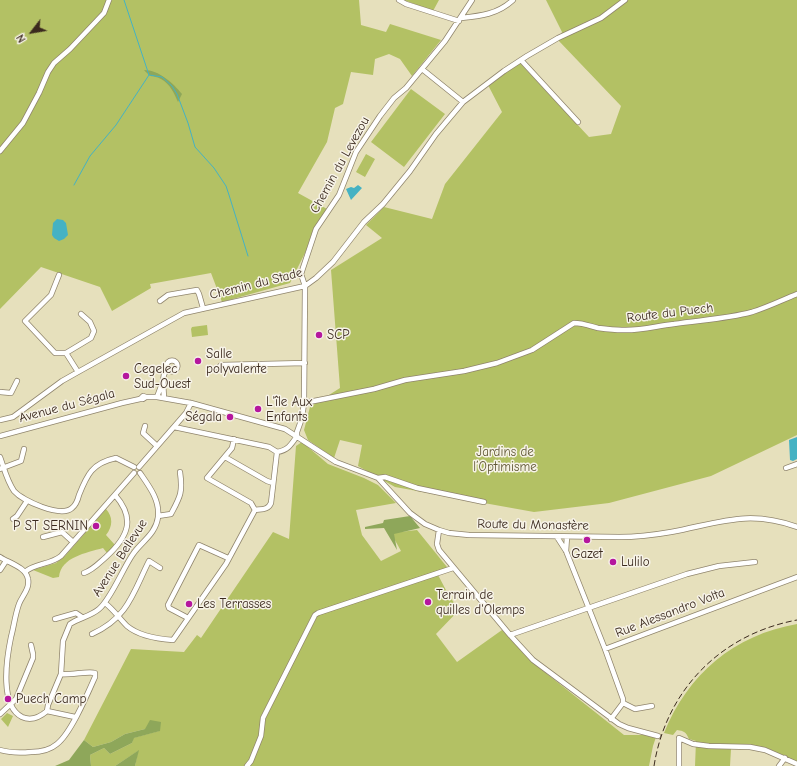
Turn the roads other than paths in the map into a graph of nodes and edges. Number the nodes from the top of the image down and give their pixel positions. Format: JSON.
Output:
{"nodes":[{"id":1,"x":109,"y":0,"type":"edge"},
{"id":2,"x":399,"y":0,"type":"edge"},
{"id":3,"x":472,"y":0,"type":"edge"},
{"id":4,"x":513,"y":0,"type":"edge"},
{"id":5,"x":625,"y":0,"type":"edge"},
{"id":6,"x":460,"y":19,"type":"junction"},
{"id":7,"x":521,"y":60,"type":"junction"},
{"id":8,"x":422,"y":70,"type":"junction"},
{"id":9,"x":463,"y":102,"type":"junction"},
{"id":10,"x":578,"y":122,"type":"dead end"},
{"id":11,"x":0,"y":151,"type":"edge"},
{"id":12,"x":59,"y":275,"type":"dead end"},
{"id":13,"x":305,"y":286,"type":"junction"},
{"id":14,"x":797,"y":294,"type":"edge"},
{"id":15,"x":160,"y":301,"type":"dead end"},
{"id":16,"x":203,"y":308,"type":"junction"},
{"id":17,"x":81,"y":314,"type":"dead end"},
{"id":18,"x":66,"y":353,"type":"junction"},
{"id":19,"x":305,"y":363,"type":"junction"},
{"id":20,"x":218,"y":368,"type":"dead end"},
{"id":21,"x":168,"y":370,"type":"dead end"},
{"id":22,"x":78,"y":372,"type":"junction"},
{"id":23,"x":163,"y":381,"type":"junction"},
{"id":24,"x":17,"y":382,"type":"dead end"},
{"id":25,"x":0,"y":392,"type":"edge"},
{"id":26,"x":157,"y":397,"type":"junction"},
{"id":27,"x":164,"y":398,"type":"junction"},
{"id":28,"x":191,"y":402,"type":"junction"},
{"id":29,"x":304,"y":403,"type":"junction"},
{"id":30,"x":0,"y":420,"type":"edge"},
{"id":31,"x":145,"y":426,"type":"dead end"},
{"id":32,"x":174,"y":427,"type":"junction"},
{"id":33,"x":0,"y":436,"type":"edge"},
{"id":34,"x":297,"y":436,"type":"junction"},
{"id":35,"x":234,"y":439,"type":"junction"},
{"id":36,"x":157,"y":446,"type":"junction"},
{"id":37,"x":24,"y":449,"type":"dead end"},
{"id":38,"x":277,"y":452,"type":"junction"},
{"id":39,"x":0,"y":457,"type":"edge"},
{"id":40,"x":225,"y":457,"type":"junction"},
{"id":41,"x":797,"y":464,"type":"edge"},
{"id":42,"x":134,"y":467,"type":"junction"},
{"id":43,"x":140,"y":467,"type":"junction"},
{"id":44,"x":2,"y":468,"type":"edge"},
{"id":45,"x":786,"y":468,"type":"dead end"},
{"id":46,"x":180,"y":472,"type":"dead end"},
{"id":47,"x":137,"y":473,"type":"junction"},
{"id":48,"x":378,"y":478,"type":"junction"},
{"id":49,"x":273,"y":483,"type":"junction"},
{"id":50,"x":114,"y":495,"type":"junction"},
{"id":51,"x":27,"y":501,"type":"junction"},
{"id":52,"x":484,"y":502,"type":"dead end"},
{"id":53,"x":255,"y":510,"type":"junction"},
{"id":54,"x":158,"y":516,"type":"junction"},
{"id":55,"x":13,"y":519,"type":"dead end"},
{"id":56,"x":797,"y":527,"type":"edge"},
{"id":57,"x":439,"y":530,"type":"junction"},
{"id":58,"x":43,"y":537,"type":"dead end"},
{"id":59,"x":557,"y":537,"type":"junction"},
{"id":60,"x":567,"y":537,"type":"junction"},
{"id":61,"x":74,"y":542,"type":"junction"},
{"id":62,"x":566,"y":551,"type":"junction"},
{"id":63,"x":0,"y":557,"type":"edge"},
{"id":64,"x":228,"y":558,"type":"junction"},
{"id":65,"x":6,"y":561,"type":"junction"},
{"id":66,"x":755,"y":562,"type":"dead end"},
{"id":67,"x":160,"y":568,"type":"dead end"},
{"id":68,"x":453,"y":568,"type":"junction"},
{"id":69,"x":0,"y":570,"type":"edge"},
{"id":70,"x":25,"y":572,"type":"junction"},
{"id":71,"x":84,"y":573,"type":"dead end"},
{"id":72,"x":797,"y":577,"type":"edge"},
{"id":73,"x":105,"y":603,"type":"junction"},
{"id":74,"x":589,"y":608,"type":"junction"},
{"id":75,"x":120,"y":616,"type":"junction"},
{"id":76,"x":82,"y":617,"type":"junction"},
{"id":77,"x":188,"y":618,"type":"junction"},
{"id":78,"x":55,"y":619,"type":"dead end"},
{"id":79,"x":92,"y":634,"type":"dead end"},
{"id":80,"x":510,"y":635,"type":"junction"},
{"id":81,"x":30,"y":645,"type":"dead end"},
{"id":82,"x":605,"y":649,"type":"junction"},
{"id":83,"x":61,"y":674,"type":"junction"},
{"id":84,"x":623,"y":703,"type":"junction"},
{"id":85,"x":8,"y":706,"type":"junction"},
{"id":86,"x":652,"y":706,"type":"dead end"},
{"id":87,"x":47,"y":711,"type":"junction"},
{"id":88,"x":0,"y":714,"type":"edge"},
{"id":89,"x":76,"y":717,"type":"junction"},
{"id":90,"x":611,"y":719,"type":"junction"},
{"id":91,"x":658,"y":736,"type":"dead end"},
{"id":92,"x":0,"y":750,"type":"edge"},
{"id":93,"x":784,"y":758,"type":"junction"},
{"id":94,"x":797,"y":764,"type":"edge"},
{"id":95,"x":246,"y":766,"type":"edge"},
{"id":96,"x":680,"y":766,"type":"edge"},
{"id":97,"x":779,"y":766,"type":"edge"}],
"edges":[{"from":1,"to":11,"type":"street"},
{"from":2,"to":6,"type":"street"},
{"from":3,"to":6,"type":"street","name":"Chemin du Levezou"},
{"from":4,"to":6,"type":"street"},
{"from":5,"to":7,"type":"street","name":"Chemin du Stade"},
{"from":6,"to":8,"type":"street","name":"Chemin du Levezou"},
{"from":7,"to":9,"type":"street","name":"Chemin du Stade"},
{"from":7,"to":10,"type":"street"},
{"from":8,"to":9,"type":"street"},
{"from":8,"to":13,"type":"street","name":"Chemin du Levezou"},
{"from":9,"to":13,"type":"street","name":"Chemin du Stade"},
{"from":12,"to":18,"type":"street"},
{"from":13,"to":16,"type":"street","name":"Chemin du Stade"},
{"from":13,"to":19,"type":"street"},
{"from":14,"to":29,"type":"street","name":"Route du Puech"},
{"from":15,"to":16,"type":"street"},
{"from":16,"to":22,"type":"street","name":"Chemin du Stade"},
{"from":17,"to":18,"type":"street"},
{"from":18,"to":22,"type":"street"},
{"from":19,"to":20,"type":"street"},
{"from":19,"to":29,"type":"street"},
{"from":21,"to":23,"type":"street"},
{"from":22,"to":30,"type":"street","name":"Chemin du Stade"},
{"from":23,"to":26,"type":"street"},
{"from":23,"to":27,"type":"street"},
{"from":24,"to":25,"type":"street"},
{"from":26,"to":27,"type":"street","name":"Avenue du Ségala"},
{"from":26,"to":33,"type":"street","name":"Avenue du Ségala"},
{"from":27,"to":28,"type":"street","name":"Avenue du Ségala"},
{"from":28,"to":32,"type":"street"},
{"from":28,"to":34,"type":"street","name":"Avenue du Ségala"},
{"from":29,"to":34,"type":"street"},
{"from":31,"to":36,"type":"street"},
{"from":32,"to":35,"type":"street"},
{"from":32,"to":36,"type":"street"},
{"from":34,"to":38,"type":"street"},
{"from":34,"to":48,"type":"street","name":"Route du Monastère"},
{"from":35,"to":38,"type":"street"},
{"from":35,"to":40,"type":"street"},
{"from":36,"to":43,"type":"street"},
{"from":37,"to":44,"type":"street"},
{"from":38,"to":49,"type":"street"},
{"from":39,"to":44,"type":"street"},
{"from":40,"to":49,"type":"street"},
{"from":40,"to":53,"type":"street"},
{"from":41,"to":45,"type":"street"},
{"from":42,"to":43,"type":"street"},
{"from":42,"to":47,"type":"street"},
{"from":42,"to":51,"type":"street"},
{"from":43,"to":47,"type":"street"},
{"from":44,"to":51,"type":"street"},
{"from":46,"to":54,"type":"street"},
{"from":47,"to":50,"type":"street"},
{"from":47,"to":54,"type":"street","name":"Avenue Bellevue"},
{"from":48,"to":52,"type":"street"},
{"from":48,"to":57,"type":"street","name":"Route du Monastère"},
{"from":49,"to":53,"type":"street"},
{"from":50,"to":61,"type":"street"},
{"from":50,"to":71,"type":"street"},
{"from":51,"to":55,"type":"street"},
{"from":53,"to":64,"type":"street"},
{"from":54,"to":73,"type":"street","name":"Avenue Bellevue"},
{"from":56,"to":60,"type":"street","name":"Route du Monastère"},
{"from":57,"to":59,"type":"street","name":"Route du Monastère"},
{"from":57,"to":68,"type":"street"},
{"from":58,"to":61,"type":"street"},
{"from":59,"to":60,"type":"street","name":"Route du Monastère"},
{"from":59,"to":62,"type":"street"},
{"from":60,"to":62,"type":"street"},
{"from":61,"to":70,"type":"street"},
{"from":62,"to":74,"type":"street"},
{"from":63,"to":65,"type":"street"},
{"from":64,"to":77,"type":"street"},
{"from":64,"to":77,"type":"street"},
{"from":65,"to":69,"type":"street"},
{"from":65,"to":70,"type":"street"},
{"from":66,"to":74,"type":"street"},
{"from":67,"to":75,"type":"street"},
{"from":68,"to":80,"type":"street"},
{"from":68,"to":95,"type":"street"},
{"from":70,"to":85,"type":"street"},
{"from":72,"to":82,"type":"street","name":"Rue Alessandro Volta"},
{"from":73,"to":75,"type":"street"},
{"from":73,"to":76,"type":"street","name":"Avenue Bellevue"},
{"from":74,"to":80,"type":"street"},
{"from":74,"to":82,"type":"street"},
{"from":75,"to":77,"type":"street"},
{"from":75,"to":79,"type":"street"},
{"from":76,"to":78,"type":"street"},
{"from":76,"to":83,"type":"street","name":"Avenue Bellevue"},
{"from":80,"to":90,"type":"street"},
{"from":81,"to":85,"type":"street"},
{"from":82,"to":84,"type":"street","name":"Rue Alessandro Volta"},
{"from":83,"to":87,"type":"street","name":"Avenue Bellevue"},
{"from":83,"to":89,"type":"street"},
{"from":84,"to":86,"type":"street"},
{"from":84,"to":90,"type":"street"},
{"from":85,"to":87,"type":"street"},
{"from":85,"to":88,"type":"street"},
{"from":87,"to":89,"type":"street"},
{"from":89,"to":92,"type":"street"},
{"from":90,"to":91,"type":"street"},
{"from":93,"to":94,"type":"street"},
{"from":93,"to":96,"type":"street"},
{"from":93,"to":97,"type":"street"}]}
